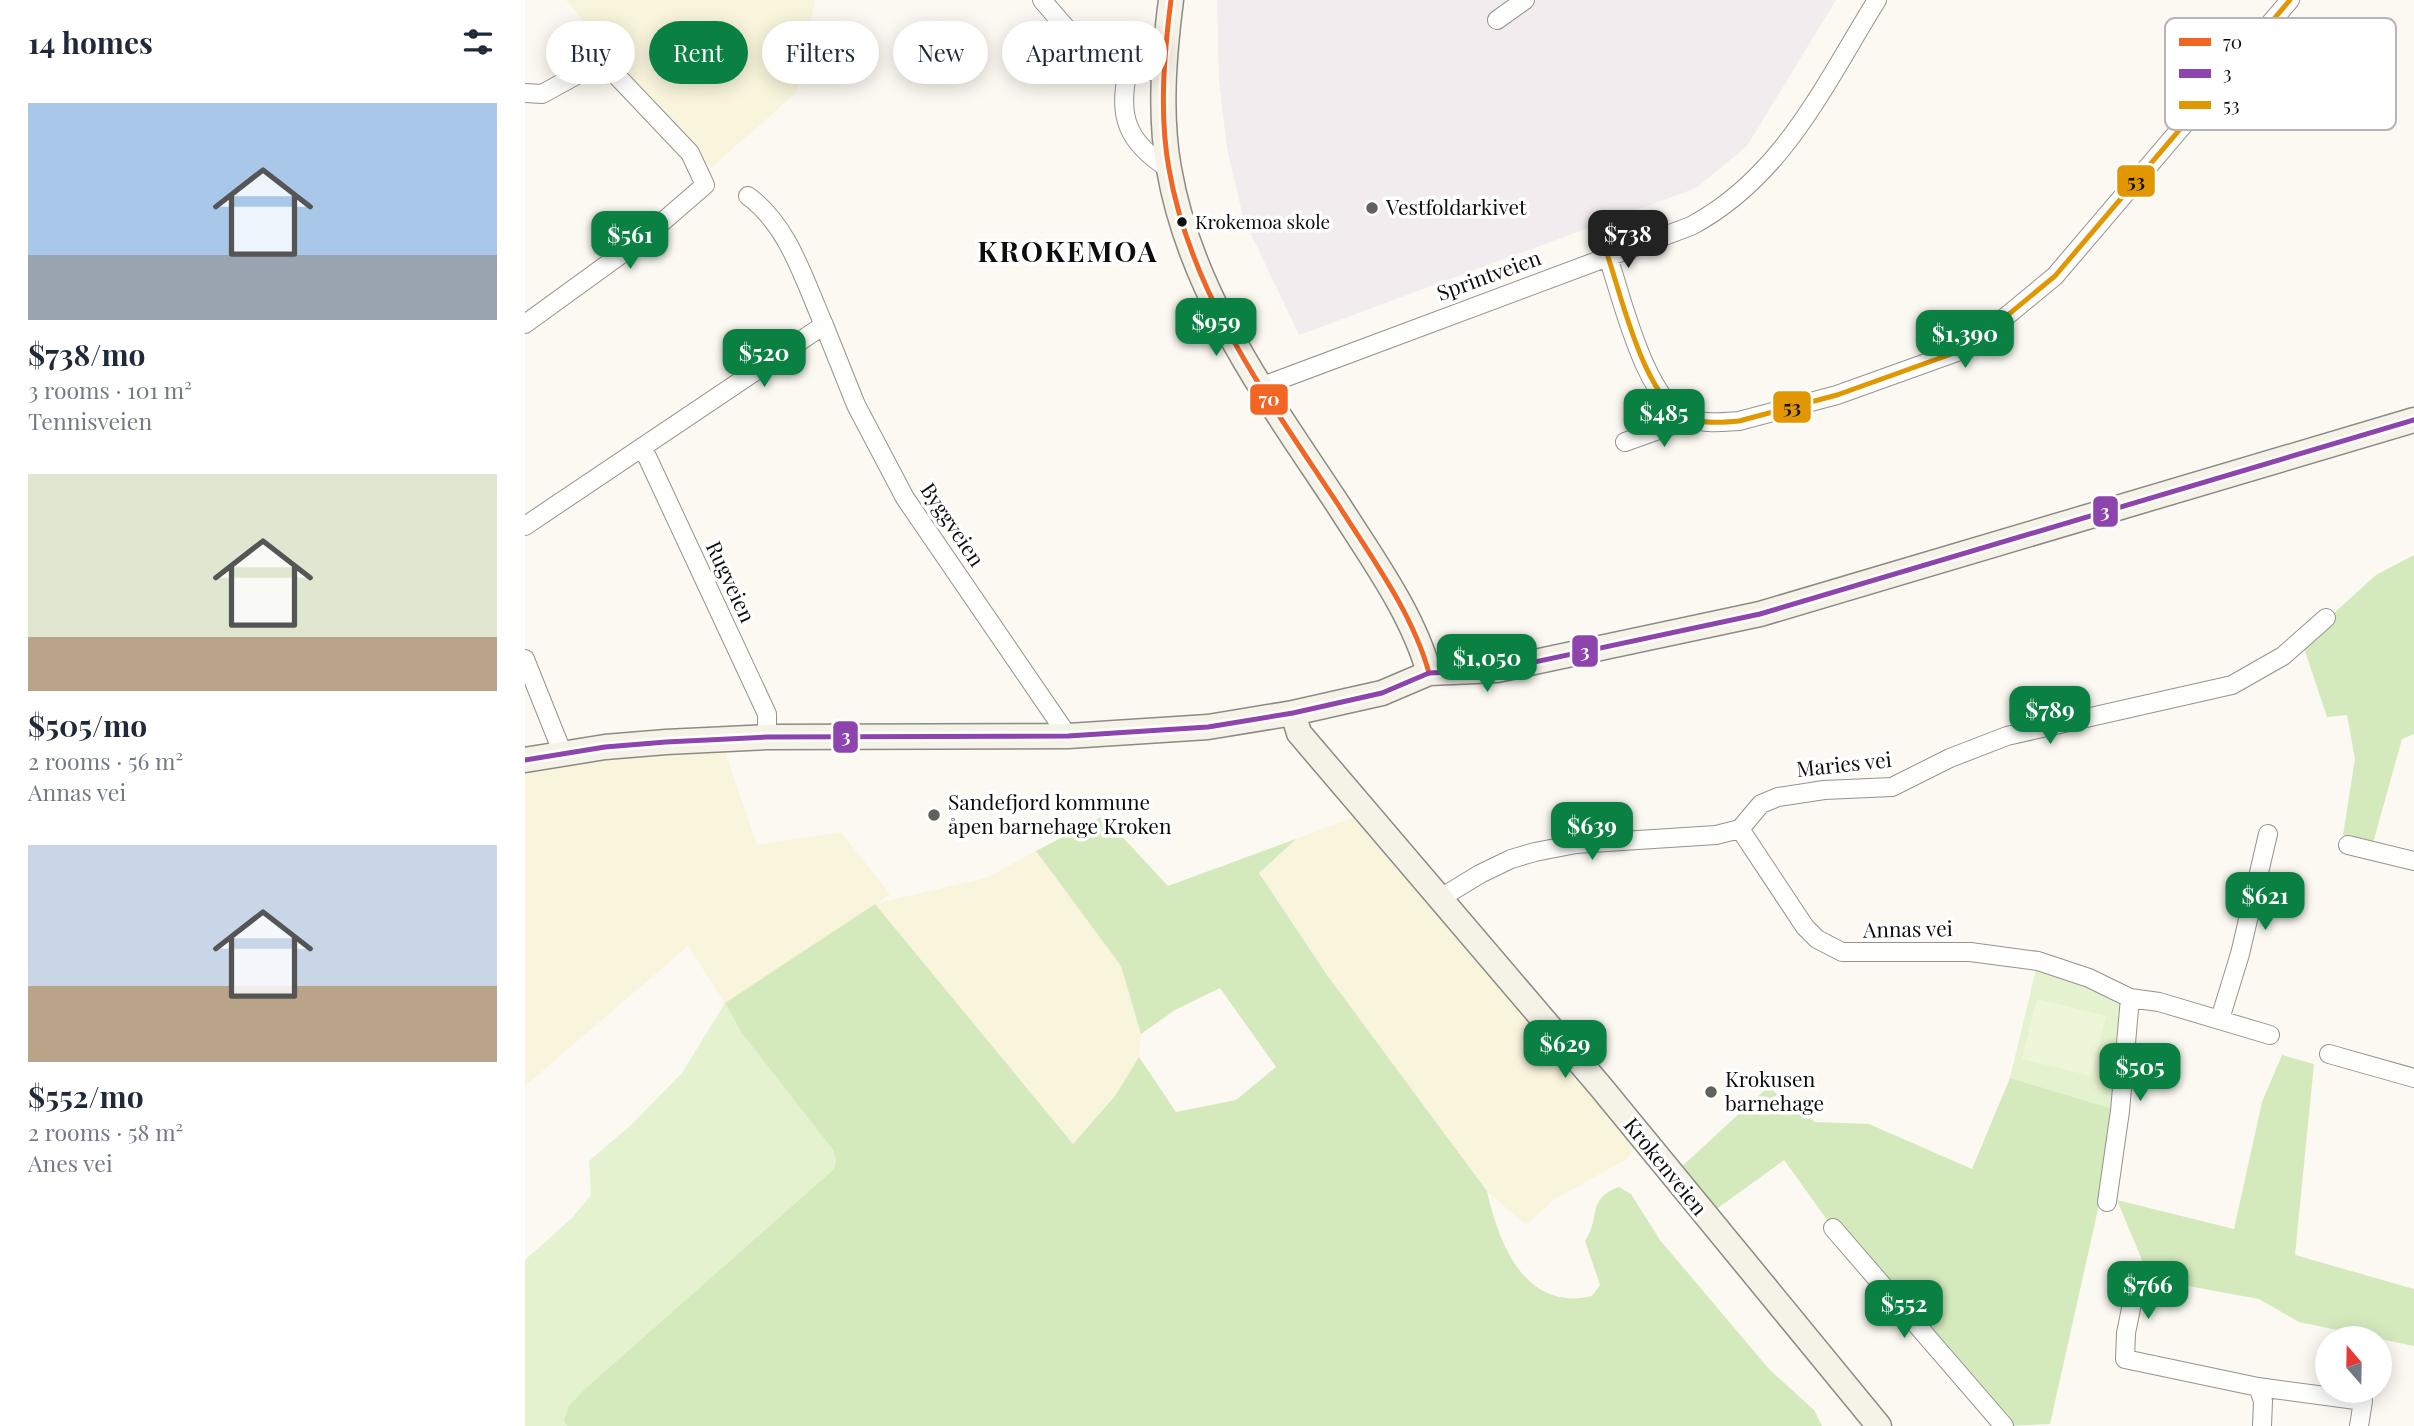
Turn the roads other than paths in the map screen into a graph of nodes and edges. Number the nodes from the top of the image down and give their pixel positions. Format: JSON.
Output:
{"nodes":[{"id":1,"x":1042,"y":0,"type":"edge"},
{"id":2,"x":1171,"y":0,"type":"edge"},
{"id":3,"x":1525,"y":0,"type":"edge"},
{"id":4,"x":1877,"y":0,"type":"edge"},
{"id":5,"x":2290,"y":0,"type":"edge"},
{"id":6,"x":2275,"y":18,"type":"edge"},
{"id":7,"x":1497,"y":20,"type":"dead end"},
{"id":8,"x":1060,"y":21,"type":"edge"},
{"id":9,"x":1167,"y":48,"type":"edge"},
{"id":10,"x":1125,"y":84,"type":"edge"},
{"id":11,"x":1165,"y":84,"type":"edge"},
{"id":12,"x":525,"y":93,"type":"edge"},
{"id":13,"x":2179,"y":130,"type":"edge"},
{"id":14,"x":1169,"y":169,"type":"junction"},
{"id":15,"x":748,"y":197,"type":"dead end"},
{"id":16,"x":1608,"y":257,"type":"junction"},
{"id":17,"x":525,"y":324,"type":"edge"},
{"id":18,"x":824,"y":325,"type":"junction"},
{"id":19,"x":1260,"y":387,"type":"junction"},
{"id":20,"x":1689,"y":419,"type":"junction"},
{"id":21,"x":2414,"y":420,"type":"edge"},
{"id":22,"x":1625,"y":442,"type":"dead end"},
{"id":23,"x":643,"y":448,"type":"junction"},
{"id":24,"x":525,"y":526,"type":"edge"},
{"id":25,"x":2326,"y":618,"type":"dead end"},
{"id":26,"x":525,"y":659,"type":"edge"},
{"id":27,"x":1429,"y":673,"type":"junction"},
{"id":28,"x":1293,"y":713,"type":"junction"},
{"id":29,"x":1068,"y":736,"type":"junction"},
{"id":30,"x":767,"y":737,"type":"junction"},
{"id":31,"x":563,"y":754,"type":"junction"},
{"id":32,"x":525,"y":760,"type":"edge"},
{"id":33,"x":1740,"y":829,"type":"junction"},
{"id":34,"x":2268,"y":834,"type":"dead end"},
{"id":35,"x":2348,"y":845,"type":"dead end"},
{"id":36,"x":2414,"y":861,"type":"edge"},
{"id":37,"x":1440,"y":899,"type":"junction"},
{"id":38,"x":2130,"y":998,"type":"junction"},
{"id":39,"x":2220,"y":1019,"type":"junction"},
{"id":40,"x":2270,"y":1035,"type":"dead end"},
{"id":41,"x":2329,"y":1054,"type":"dead end"},
{"id":42,"x":2414,"y":1078,"type":"edge"},
{"id":43,"x":2107,"y":1202,"type":"dead end"},
{"id":44,"x":1833,"y":1228,"type":"dead end"},
{"id":45,"x":2137,"y":1279,"type":"dead end"},
{"id":46,"x":2257,"y":1387,"type":"junction"},
{"id":47,"x":1879,"y":1426,"type":"edge"},
{"id":48,"x":2004,"y":1426,"type":"edge"},
{"id":49,"x":2262,"y":1426,"type":"edge"},
{"id":50,"x":2359,"y":1426,"type":"edge"}],
"edges":[{"from":1,"to":8,"type":"street"},
{"from":2,"to":9,"type":"main road"},
{"from":3,"to":7,"type":"street"},
{"from":4,"to":16,"type":"street","name":"Sprintveien"},
{"from":5,"to":6,"type":"street"},
{"from":10,"to":14,"type":"street"},
{"from":11,"to":14,"type":"main road"},
{"from":12,"to":17,"type":"street"},
{"from":13,"to":20,"type":"street"},
{"from":14,"to":19,"type":"main road"},
{"from":15,"to":18,"type":"street","name":"Byggveien"},
{"from":16,"to":19,"type":"street","name":"Sprintveien"},
{"from":16,"to":20,"type":"street"},
{"from":18,"to":23,"type":"street"},
{"from":18,"to":29,"type":"street","name":"Byggveien"},
{"from":19,"to":27,"type":"main road"},
{"from":20,"to":22,"type":"street"},
{"from":21,"to":27,"type":"main road"},
{"from":23,"to":24,"type":"street"},
{"from":23,"to":30,"type":"street","name":"Rugveien"},
{"from":25,"to":33,"type":"street","name":"Maries vei"},
{"from":26,"to":31,"type":"street"},
{"from":27,"to":28,"type":"main road"},
{"from":28,"to":29,"type":"main road"},
{"from":28,"to":37,"type":"main road","name":"Krokenveien"},
{"from":29,"to":30,"type":"main road"},
{"from":30,"to":31,"type":"main road"},
{"from":31,"to":32,"type":"main road"},
{"from":33,"to":37,"type":"street"},
{"from":33,"to":38,"type":"street","name":"Annas vei"},
{"from":34,"to":39,"type":"street"},
{"from":35,"to":36,"type":"street"},
{"from":37,"to":47,"type":"main road","name":"Krokenveien"},
{"from":38,"to":39,"type":"street","name":"Annas vei"},
{"from":38,"to":43,"type":"street"},
{"from":39,"to":40,"type":"street","name":"Annas vei"},
{"from":41,"to":42,"type":"street"},
{"from":44,"to":48,"type":"street"},
{"from":45,"to":46,"type":"street"},
{"from":46,"to":49,"type":"street"},
{"from":46,"to":50,"type":"street"}]}
